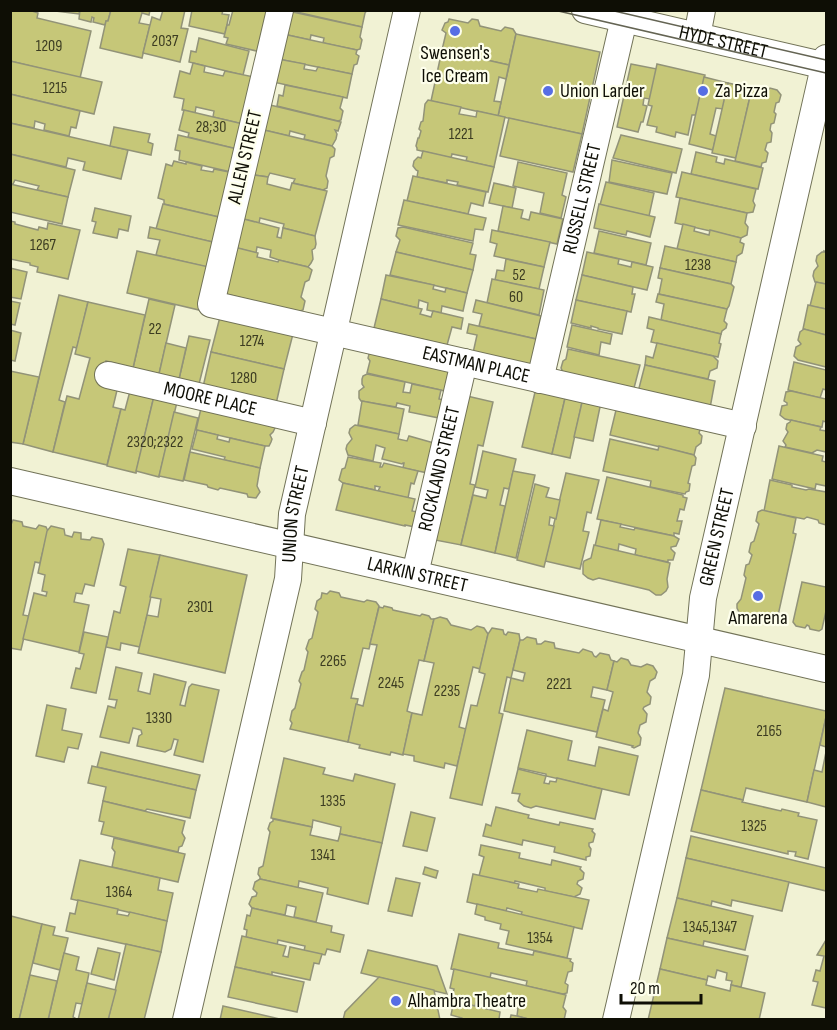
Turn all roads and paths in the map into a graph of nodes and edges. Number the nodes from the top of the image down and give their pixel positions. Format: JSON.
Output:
{"nodes":[{"id":1,"x":280,"y":10,"type":"edge"},
{"id":2,"x":407,"y":10,"type":"edge"},
{"id":3,"x":585,"y":10,"type":"edge"},
{"id":4,"x":702,"y":10,"type":"edge"},
{"id":5,"x":624,"y":20,"type":"junction"},
{"id":6,"x":697,"y":36,"type":"junction"},
{"id":7,"x":826,"y":63,"type":"edge"},
{"id":8,"x":211,"y":304,"type":"joint"},
{"id":9,"x":334,"y":332,"type":"junction"},
{"id":10,"x":464,"y":362,"type":"junction"},
{"id":11,"x":108,"y":375,"type":"dead end"},
{"id":12,"x":540,"y":380,"type":"junction"},
{"id":13,"x":313,"y":423,"type":"junction"},
{"id":14,"x":742,"y":426,"type":"junction"},
{"id":15,"x":10,"y":481,"type":"edge"},
{"id":16,"x":290,"y":546,"type":"junction"},
{"id":17,"x":415,"y":574,"type":"junction"},
{"id":18,"x":699,"y":640,"type":"junction"},
{"id":19,"x":826,"y":669,"type":"edge"},
{"id":20,"x":186,"y":1020,"type":"edge"},
{"id":21,"x":616,"y":1020,"type":"edge"}],
"edges":[{"from":1,"to":8,"type":"street","name":"ALLEN STREET"},
{"from":2,"to":9,"type":"street","name":"UNION STREET"},
{"from":3,"to":5,"type":"street","name":"HYDE STREET"},
{"from":4,"to":6,"type":"street"},
{"from":5,"to":6,"type":"street","name":"HYDE STREET"},
{"from":5,"to":12,"type":"street","name":"RUSSELL STREET"},
{"from":6,"to":7,"type":"street","name":"HYDE STREET"},
{"from":7,"to":14,"type":"street","name":"GREEN STREET"},
{"from":8,"to":9,"type":"street","name":"EASTMAN PLACE"},
{"from":9,"to":10,"type":"street","name":"EASTMAN PLACE"},
{"from":9,"to":13,"type":"street","name":"UNION STREET"},
{"from":10,"to":12,"type":"street","name":"EASTMAN PLACE"},
{"from":10,"to":17,"type":"street","name":"ROCKLAND STREET"},
{"from":11,"to":13,"type":"street","name":"MOORE PLACE"},
{"from":12,"to":14,"type":"street","name":"EASTMAN PLACE"},
{"from":13,"to":16,"type":"street","name":"UNION STREET"},
{"from":14,"to":18,"type":"street","name":"GREEN STREET"},
{"from":15,"to":16,"type":"street","name":"LARKIN STREET"},
{"from":16,"to":17,"type":"street","name":"LARKIN STREET"},
{"from":16,"to":20,"type":"street","name":"UNION STREET"},
{"from":17,"to":18,"type":"street","name":"LARKIN STREET"},
{"from":18,"to":19,"type":"street","name":"LARKIN STREET"},
{"from":18,"to":21,"type":"street","name":"GREEN STREET"}]}
